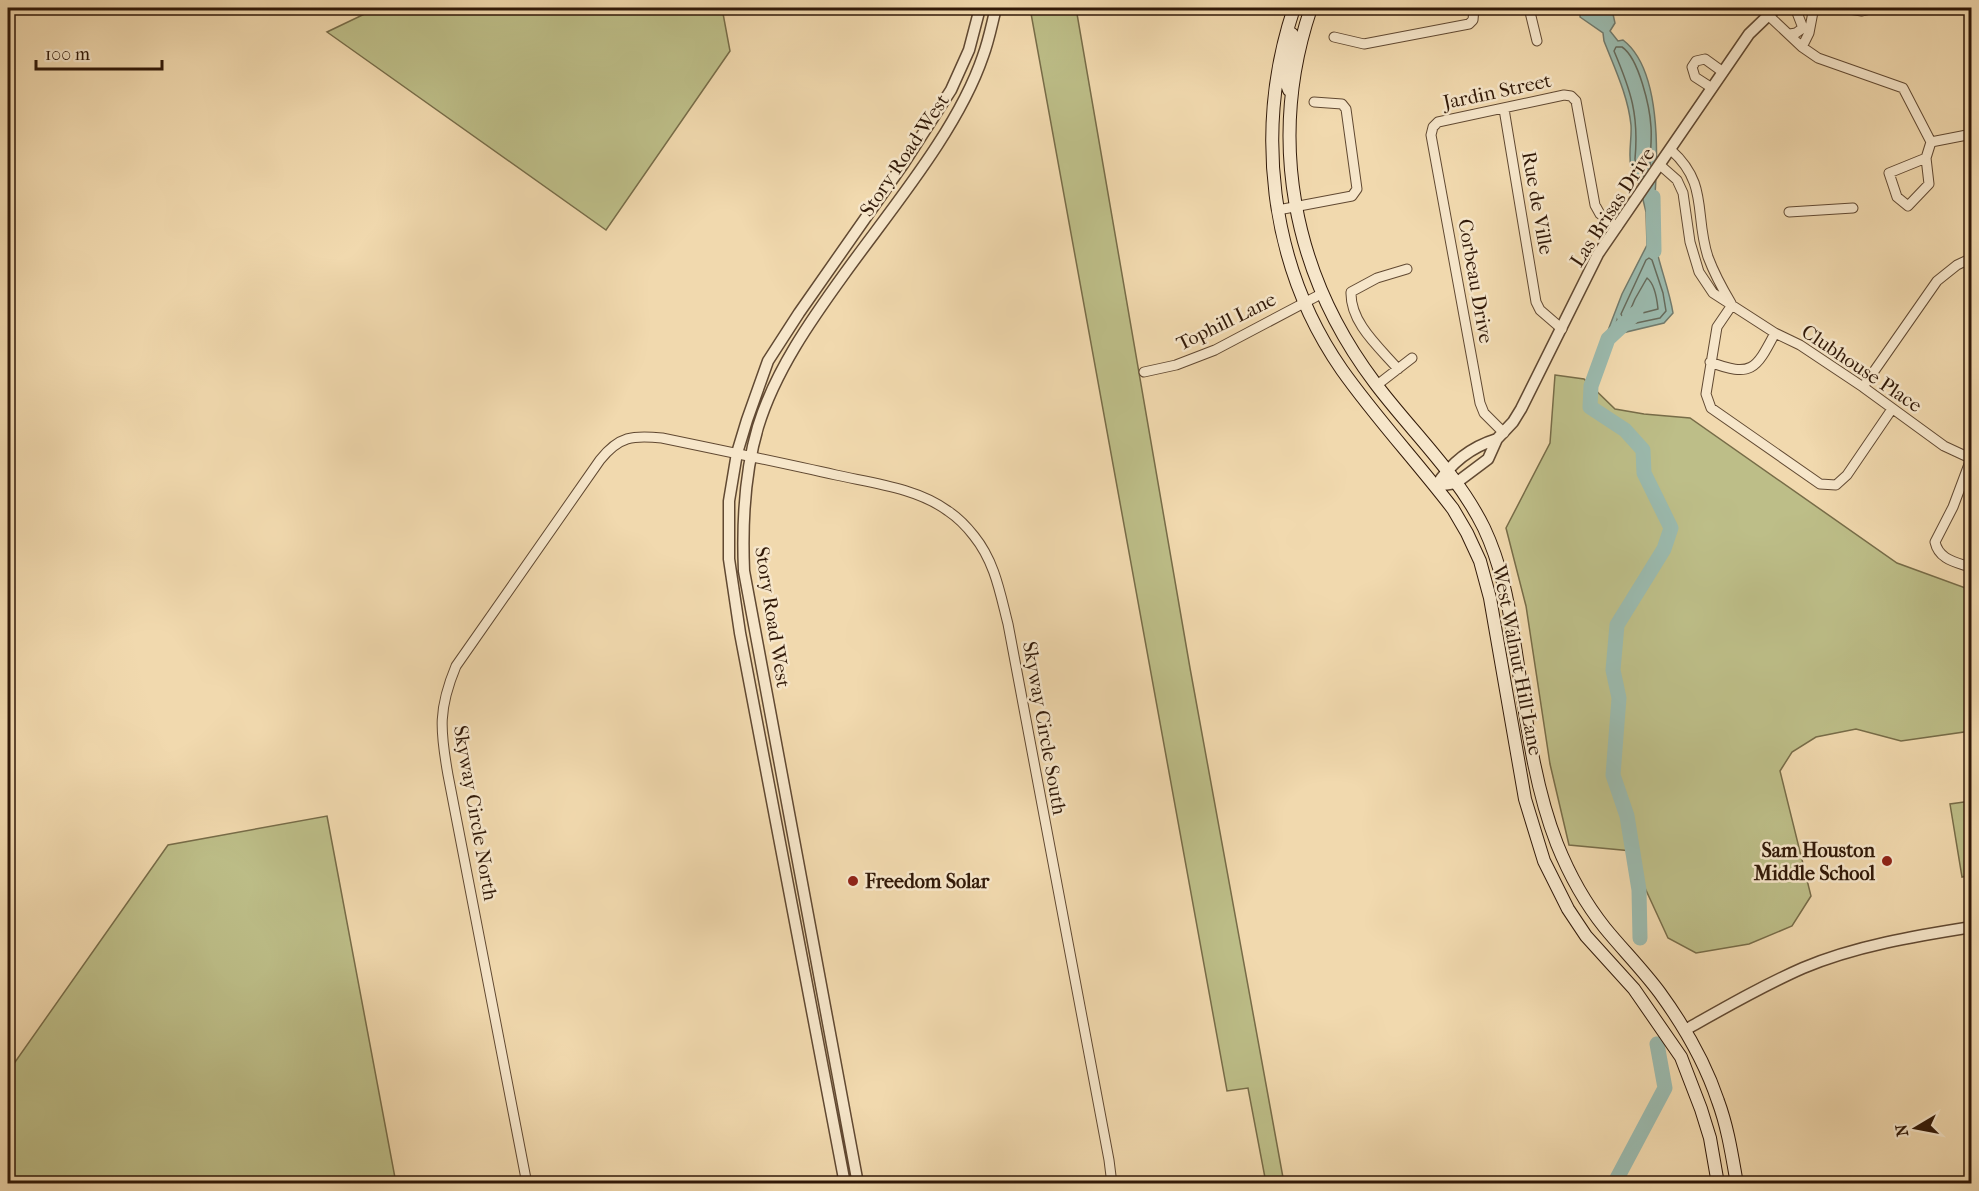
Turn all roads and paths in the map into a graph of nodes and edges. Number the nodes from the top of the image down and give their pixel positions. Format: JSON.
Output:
{"nodes":[{"id":1,"x":980,"y":8,"type":"edge"},
{"id":2,"x":996,"y":8,"type":"edge"},
{"id":3,"x":1294,"y":8,"type":"edge"},
{"id":4,"x":1311,"y":8,"type":"edge"},
{"id":5,"x":1474,"y":8,"type":"edge"},
{"id":6,"x":1529,"y":8,"type":"edge"},
{"id":7,"x":1820,"y":8,"type":"edge"},
{"id":8,"x":1842,"y":8,"type":"edge"},
{"id":9,"x":1875,"y":8,"type":"edge"},
{"id":10,"x":1794,"y":9,"type":"edge"},
{"id":11,"x":1772,"y":11,"type":"edge"},
{"id":12,"x":1811,"y":19,"type":"junction"},
{"id":13,"x":1287,"y":27,"type":"junction"},
{"id":14,"x":1790,"y":34,"type":"junction"},
{"id":15,"x":1334,"y":37,"type":"dead end"},
{"id":16,"x":1537,"y":40,"type":"dead end"},
{"id":17,"x":1802,"y":46,"type":"junction"},
{"id":18,"x":1723,"y":72,"type":"junction"},
{"id":19,"x":1712,"y":88,"type":"junction"},
{"id":20,"x":1291,"y":93,"type":"junction"},
{"id":21,"x":1314,"y":102,"type":"dead end"},
{"id":22,"x":1504,"y":109,"type":"junction"},
{"id":23,"x":1433,"y":127,"type":"joint"},
{"id":24,"x":1971,"y":134,"type":"edge"},
{"id":25,"x":1931,"y":142,"type":"junction"},
{"id":26,"x":1671,"y":150,"type":"junction"},
{"id":27,"x":1926,"y":158,"type":"junction"},
{"id":28,"x":1660,"y":165,"type":"junction"},
{"id":29,"x":1295,"y":207,"type":"junction"},
{"id":30,"x":1852,"y":208,"type":"dead end"},
{"id":31,"x":1278,"y":210,"type":"junction"},
{"id":32,"x":1789,"y":212,"type":"dead end"},
{"id":33,"x":1617,"y":227,"type":"junction"},
{"id":34,"x":1971,"y":258,"type":"edge"},
{"id":35,"x":1407,"y":269,"type":"dead end"},
{"id":36,"x":1321,"y":294,"type":"junction"},
{"id":37,"x":1305,"y":303,"type":"junction"},
{"id":38,"x":1732,"y":305,"type":"junction"},
{"id":39,"x":1562,"y":329,"type":"junction"},
{"id":40,"x":1775,"y":333,"type":"junction"},
{"id":41,"x":1412,"y":358,"type":"dead end"},
{"id":42,"x":1710,"y":362,"type":"junction"},
{"id":43,"x":1398,"y":369,"type":"junction"},
{"id":44,"x":1144,"y":372,"type":"dead end"},
{"id":45,"x":1377,"y":385,"type":"junction"},
{"id":46,"x":1863,"y":387,"type":"junction"},
{"id":47,"x":1892,"y":409,"type":"junction"},
{"id":48,"x":1501,"y":436,"type":"junction"},
{"id":49,"x":737,"y":453,"type":"junction"},
{"id":50,"x":752,"y":456,"type":"junction"},
{"id":51,"x":1971,"y":459,"type":"edge"},
{"id":52,"x":1447,"y":470,"type":"junction"},
{"id":53,"x":1456,"y":483,"type":"junction"},
{"id":54,"x":1436,"y":486,"type":"junction"},
{"id":55,"x":1971,"y":568,"type":"edge"},
{"id":56,"x":758,"y":650,"type":"junction"},
{"id":57,"x":744,"y":652,"type":"junction"},
{"id":58,"x":773,"y":734,"type":"junction"},
{"id":59,"x":761,"y":742,"type":"junction"},
{"id":60,"x":1603,"y":926,"type":"junction"},
{"id":61,"x":1971,"y":927,"type":"edge"},
{"id":62,"x":1586,"y":936,"type":"junction"},
{"id":63,"x":1616,"y":941,"type":"junction"},
{"id":64,"x":1600,"y":952,"type":"junction"},
{"id":65,"x":1685,"y":1030,"type":"junction"},
{"id":66,"x":1670,"y":1040,"type":"junction"},
{"id":67,"x":1735,"y":1183,"type":"edge"},
{"id":68,"x":527,"y":1184,"type":"edge"},
{"id":69,"x":845,"y":1184,"type":"edge"},
{"id":70,"x":858,"y":1184,"type":"edge"},
{"id":71,"x":1112,"y":1184,"type":"edge"},
{"id":72,"x":1718,"y":1184,"type":"edge"}],
"edges":[{"from":1,"to":49,"type":"street","name":"Story Road West"},
{"from":2,"to":50,"type":"street","name":"Story Road West"},
{"from":3,"to":13,"type":"main road","name":"West Walnut Hill Lane"},
{"from":4,"to":20,"type":"main road","name":"West Walnut Hill Lane"},
{"from":5,"to":15,"type":"street"},
{"from":6,"to":16,"type":"street"},
{"from":7,"to":12,"type":"street"},
{"from":8,"to":9,"type":"street"},
{"from":10,"to":12,"type":"street"},
{"from":10,"to":14,"type":"street"},
{"from":11,"to":14,"type":"street"},
{"from":11,"to":18,"type":"street","name":"Las Brisas Drive"},
{"from":12,"to":17,"type":"street"},
{"from":13,"to":20,"type":"main road"},
{"from":13,"to":31,"type":"main road","name":"West Walnut Hill Lane"},
{"from":14,"to":17,"type":"street"},
{"from":17,"to":25,"type":"street"},
{"from":18,"to":19,"type":"street","name":"Las Brisas Drive"},
{"from":18,"to":19,"type":"street"},
{"from":19,"to":26,"type":"street","name":"Las Brisas Drive"},
{"from":20,"to":29,"type":"main road","name":"West Walnut Hill Lane"},
{"from":21,"to":29,"type":"street"},
{"from":22,"to":23,"type":"street","name":"Jardin Street"},
{"from":22,"to":33,"type":"street","name":"Jardin Street"},
{"from":22,"to":39,"type":"street","name":"Rue de Ville"},
{"from":23,"to":48,"type":"street","name":"Corbeau Drive"},
{"from":24,"to":25,"type":"street"},
{"from":25,"to":27,"type":"street"},
{"from":26,"to":28,"type":"street","name":"Las Brisas Drive"},
{"from":26,"to":38,"type":"street","name":"Clubhouse Place"},
{"from":27,"to":27,"type":"street"},
{"from":28,"to":33,"type":"street","name":"Las Brisas Drive"},
{"from":28,"to":38,"type":"street","name":"Clubhouse Place"},
{"from":29,"to":31,"type":"street"},
{"from":29,"to":36,"type":"main road","name":"West Walnut Hill Lane"},
{"from":30,"to":32,"type":"street"},
{"from":31,"to":37,"type":"main road","name":"West Walnut Hill Lane"},
{"from":33,"to":39,"type":"street","name":"Las Brisas Drive"},
{"from":34,"to":46,"type":"street"},
{"from":35,"to":43,"type":"street"},
{"from":36,"to":37,"type":"street","name":"Tophill Lane"},
{"from":36,"to":45,"type":"main road","name":"West Walnut Hill Lane"},
{"from":37,"to":44,"type":"street","name":"Tophill Lane"},
{"from":37,"to":54,"type":"main road","name":"West Walnut Hill Lane"},
{"from":38,"to":40,"type":"street","name":"Clubhouse Place"},
{"from":38,"to":42,"type":"street"},
{"from":39,"to":48,"type":"street","name":"Las Brisas Drive"},
{"from":40,"to":42,"type":"street"},
{"from":40,"to":46,"type":"street","name":"Clubhouse Place"},
{"from":41,"to":43,"type":"street"},
{"from":42,"to":47,"type":"street"},
{"from":43,"to":45,"type":"street"},
{"from":45,"to":52,"type":"main road","name":"West Walnut Hill Lane"},
{"from":46,"to":47,"type":"street","name":"Clubhouse Place"},
{"from":47,"to":51,"type":"street","name":"Clubhouse Place"},
{"from":48,"to":52,"type":"street"},
{"from":48,"to":53,"type":"street","name":"Las Brisas Drive"},
{"from":49,"to":50,"type":"street","name":"Skyway Circle South"},
{"from":49,"to":57,"type":"street","name":"Story Road West"},
{"from":49,"to":68,"type":"street","name":"Skyway Circle North"},
{"from":50,"to":56,"type":"street","name":"Story Road West"},
{"from":50,"to":71,"type":"street","name":"Skyway Circle South"},
{"from":51,"to":55,"type":"street"},
{"from":52,"to":53,"type":"main road","name":"West Walnut Hill Lane"},
{"from":52,"to":54,"type":"street"},
{"from":53,"to":54,"type":"street","name":"Las Brisas Drive"},
{"from":53,"to":60,"type":"main road","name":"West Walnut Hill Lane"},
{"from":54,"to":62,"type":"main road","name":"West Walnut Hill Lane"},
{"from":56,"to":57,"type":"street"},
{"from":56,"to":58,"type":"street","name":"Story Road West"},
{"from":57,"to":59,"type":"street","name":"Story Road West"},
{"from":58,"to":59,"type":"street"},
{"from":58,"to":70,"type":"street","name":"Story Road West"},
{"from":59,"to":69,"type":"street","name":"Story Road West"},
{"from":60,"to":62,"type":"main road"},
{"from":60,"to":63,"type":"main road","name":"West Walnut Hill Lane"},
{"from":61,"to":65,"type":"street"},
{"from":62,"to":64,"type":"main road","name":"West Walnut Hill Lane"},
{"from":63,"to":64,"type":"main road"},
{"from":63,"to":65,"type":"main road","name":"West Walnut Hill Lane"},
{"from":64,"to":66,"type":"main road","name":"West Walnut Hill Lane"},
{"from":65,"to":66,"type":"street"},
{"from":65,"to":67,"type":"main road","name":"West Walnut Hill Lane"},
{"from":66,"to":72,"type":"main road","name":"West Walnut Hill Lane"}]}
